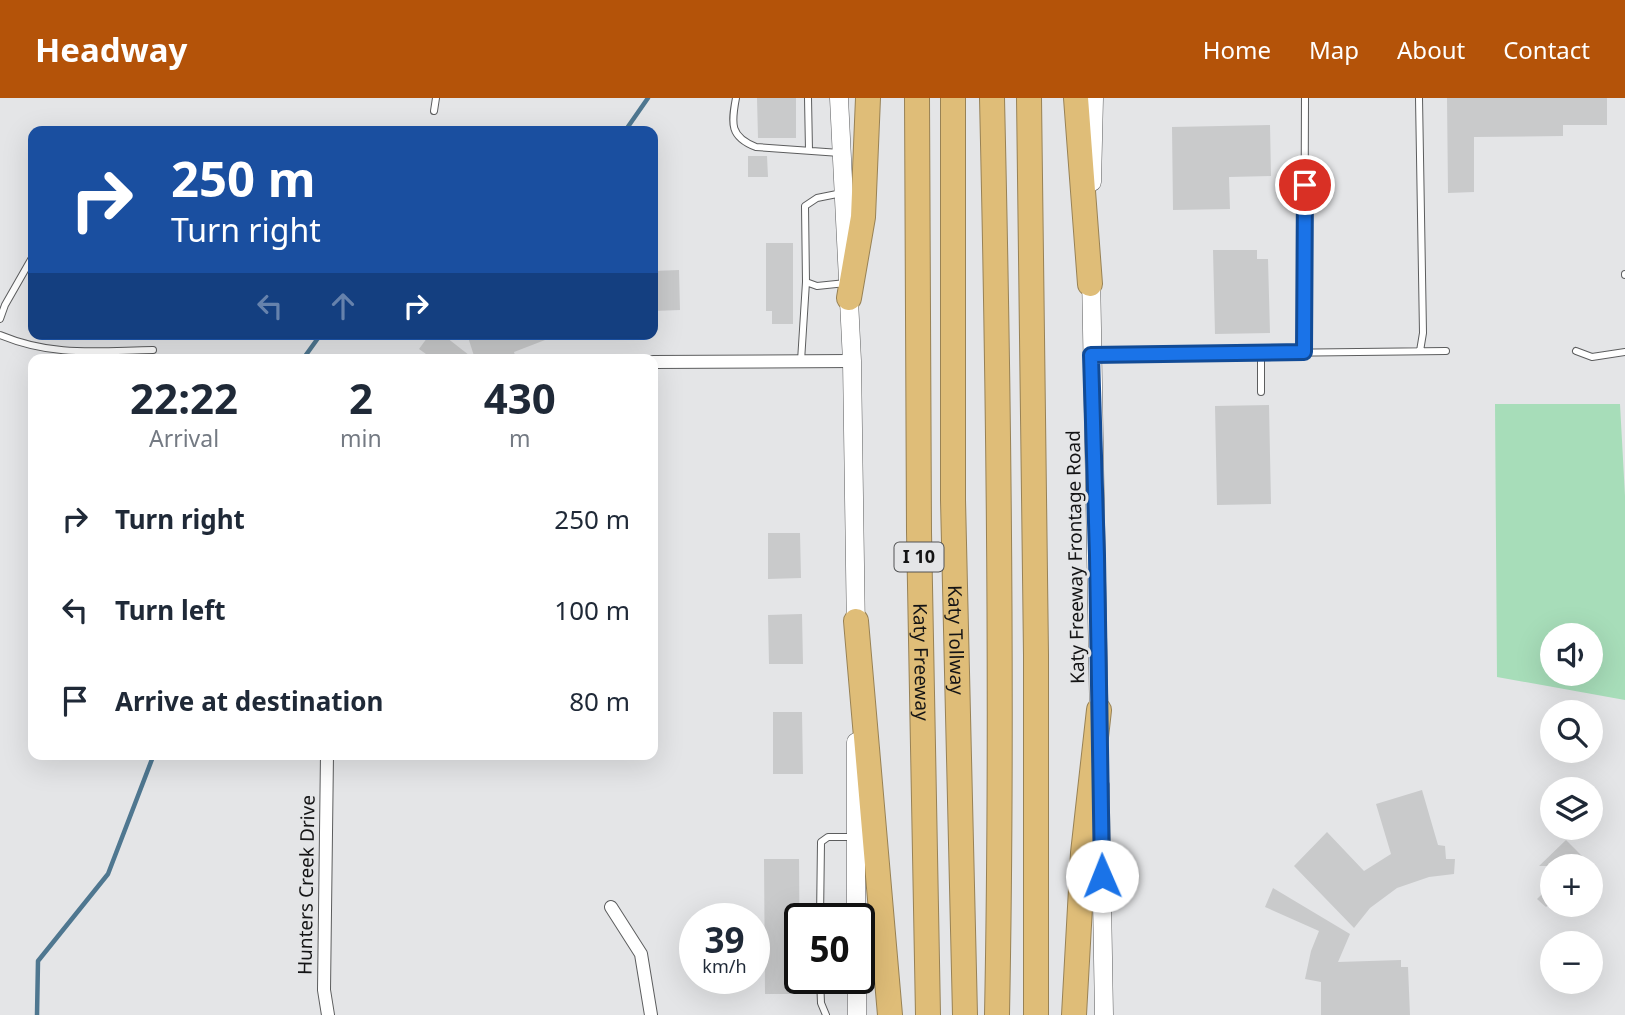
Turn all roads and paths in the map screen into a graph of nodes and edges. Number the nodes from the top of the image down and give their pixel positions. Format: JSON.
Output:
{"nodes":[{"id":1,"x":436,"y":98,"type":"edge"},
{"id":2,"x":736,"y":98,"type":"edge"},
{"id":3,"x":808,"y":98,"type":"edge"},
{"id":4,"x":839,"y":98,"type":"edge"},
{"id":5,"x":868,"y":98,"type":"edge"},
{"id":6,"x":917,"y":98,"type":"edge"},
{"id":7,"x":954,"y":98,"type":"edge"},
{"id":8,"x":992,"y":98,"type":"edge"},
{"id":9,"x":1029,"y":98,"type":"edge"},
{"id":10,"x":1076,"y":98,"type":"edge"},
{"id":11,"x":1094,"y":98,"type":"edge"},
{"id":12,"x":1305,"y":98,"type":"edge"},
{"id":13,"x":1419,"y":98,"type":"edge"},
{"id":14,"x":434,"y":111,"type":"dead end"},
{"id":15,"x":809,"y":150,"type":"junction"},
{"id":16,"x":842,"y":153,"type":"junction"},
{"id":17,"x":844,"y":193,"type":"junction"},
{"id":18,"x":28,"y":265,"type":"edge"},
{"id":19,"x":806,"y":282,"type":"junction"},
{"id":20,"x":1090,"y":284,"type":"junction"},
{"id":21,"x":849,"y":290,"type":"junction"},
{"id":22,"x":0,"y":319,"type":"edge"},
{"id":23,"x":0,"y":335,"type":"edge"},
{"id":24,"x":152,"y":350,"type":"dead end"},
{"id":25,"x":1420,"y":351,"type":"junction"},
{"id":26,"x":1446,"y":351,"type":"dead end"},
{"id":27,"x":1576,"y":351,"type":"dead end"},
{"id":28,"x":1304,"y":352,"type":"junction"},
{"id":29,"x":1625,"y":352,"type":"edge"},
{"id":30,"x":1261,"y":353,"type":"junction"},
{"id":31,"x":1091,"y":355,"type":"junction"},
{"id":32,"x":801,"y":361,"type":"junction"},
{"id":33,"x":852,"y":361,"type":"junction"},
{"id":34,"x":658,"y":362,"type":"edge"},
{"id":35,"x":1261,"y":392,"type":"dead end"},
{"id":36,"x":856,"y":621,"type":"junction"},
{"id":37,"x":1099,"y":710,"type":"junction"},
{"id":38,"x":327,"y":760,"type":"edge"},
{"id":39,"x":856,"y":837,"type":"junction"},
{"id":40,"x":820,"y":903,"type":"edge"},
{"id":41,"x":856,"y":903,"type":"edge"},
{"id":42,"x":611,"y":907,"type":"dead end"},
{"id":43,"x":821,"y":994,"type":"edge"},
{"id":44,"x":857,"y":994,"type":"edge"},
{"id":45,"x":328,"y":1015,"type":"edge"},
{"id":46,"x":651,"y":1015,"type":"edge"},
{"id":47,"x":826,"y":1015,"type":"edge"},
{"id":48,"x":857,"y":1015,"type":"edge"},
{"id":49,"x":890,"y":1015,"type":"edge"},
{"id":50,"x":928,"y":1015,"type":"edge"},
{"id":51,"x":965,"y":1015,"type":"edge"},
{"id":52,"x":998,"y":1015,"type":"edge"},
{"id":53,"x":1036,"y":1015,"type":"edge"},
{"id":54,"x":1074,"y":1015,"type":"edge"},
{"id":55,"x":1104,"y":1015,"type":"edge"}],
"edges":[{"from":1,"to":14,"type":"lane"},
{"from":2,"to":15,"type":"lane"},
{"from":3,"to":15,"type":"lane"},
{"from":4,"to":16,"type":"main road"},
{"from":5,"to":21,"type":"highway"},
{"from":6,"to":50,"type":"highway","name":"Katy Freeway","number":"I 10"},
{"from":7,"to":51,"type":"highway","name":"Katy Tollway"},
{"from":8,"to":52,"type":"highway"},
{"from":9,"to":53,"type":"highway"},
{"from":10,"to":20,"type":"highway"},
{"from":11,"to":20,"type":"main road","name":"Katy Freeway Frontage Road"},
{"from":12,"to":28,"type":"lane"},
{"from":13,"to":25,"type":"lane"},
{"from":15,"to":16,"type":"lane"},
{"from":16,"to":17,"type":"main road"},
{"from":17,"to":19,"type":"lane"},
{"from":17,"to":21,"type":"main road"},
{"from":18,"to":22,"type":"lane"},
{"from":19,"to":21,"type":"lane"},
{"from":19,"to":32,"type":"lane"},
{"from":20,"to":31,"type":"main road","name":"Katy Freeway Frontage Road"},
{"from":21,"to":33,"type":"main road"},
{"from":23,"to":24,"type":"lane"},
{"from":25,"to":26,"type":"lane"},
{"from":25,"to":28,"type":"lane"},
{"from":27,"to":29,"type":"lane"},
{"from":28,"to":30,"type":"lane"},
{"from":30,"to":31,"type":"lane"},
{"from":30,"to":35,"type":"lane"},
{"from":31,"to":37,"type":"main road","name":"Katy Freeway Frontage Road"},
{"from":32,"to":33,"type":"street"},
{"from":32,"to":34,"type":"street"},
{"from":33,"to":36,"type":"main road"},
{"from":36,"to":39,"type":"main road"},
{"from":36,"to":49,"type":"highway"},
{"from":37,"to":54,"type":"highway"},
{"from":37,"to":55,"type":"main road","name":"Katy Freeway Frontage Road"},
{"from":38,"to":45,"type":"street","name":"Hunters Creek Drive"},
{"from":39,"to":40,"type":"lane"},
{"from":39,"to":41,"type":"main road"},
{"from":42,"to":46,"type":"street"},
{"from":43,"to":47,"type":"lane"},
{"from":44,"to":48,"type":"main road"}]}
